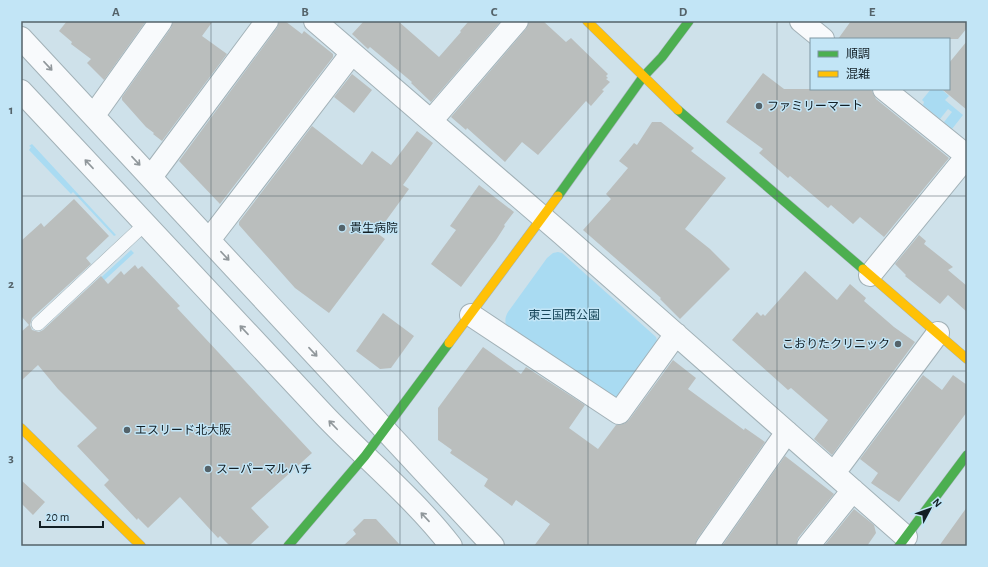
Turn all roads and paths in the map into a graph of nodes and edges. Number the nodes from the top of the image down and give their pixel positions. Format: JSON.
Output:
{"nodes":[{"id":1,"x":267,"y":21,"type":"edge"},
{"id":2,"x":315,"y":21,"type":"edge"},
{"id":3,"x":517,"y":21,"type":"edge"},
{"id":4,"x":587,"y":21,"type":"edge"},
{"id":5,"x":689,"y":21,"type":"edge"},
{"id":6,"x":801,"y":21,"type":"edge"},
{"id":7,"x":158,"y":22,"type":"edge"},
{"id":8,"x":21,"y":38,"type":"edge"},
{"id":9,"x":822,"y":38,"type":"edge"},
{"id":10,"x":352,"y":53,"type":"junction"},
{"id":11,"x":643,"y":77,"type":"junction"},
{"id":12,"x":885,"y":90,"type":"edge"},
{"id":13,"x":21,"y":91,"type":"edge"},
{"id":14,"x":94,"y":115,"type":"junction"},
{"id":15,"x":431,"y":121,"type":"junction"},
{"id":16,"x":967,"y":156,"type":"edge"},
{"id":17,"x":151,"y":177,"type":"junction"},
{"id":18,"x":543,"y":218,"type":"junction"},
{"id":19,"x":145,"y":224,"type":"junction"},
{"id":20,"x":209,"y":240,"type":"junction"},
{"id":21,"x":870,"y":274,"type":"junction"},
{"id":22,"x":471,"y":314,"type":"junction"},
{"id":23,"x":38,"y":324,"type":"dead end"},
{"id":24,"x":938,"y":333,"type":"junction"},
{"id":25,"x":676,"y":334,"type":"junction"},
{"id":26,"x":967,"y":359,"type":"edge"},
{"id":27,"x":21,"y":428,"type":"edge"},
{"id":28,"x":385,"y":430,"type":"junction"},
{"id":29,"x":787,"y":432,"type":"junction"},
{"id":30,"x":967,"y":455,"type":"edge"},
{"id":31,"x":365,"y":456,"type":"junction"},
{"id":32,"x":834,"y":473,"type":"junction"},
{"id":33,"x":853,"y":490,"type":"junction"},
{"id":34,"x":903,"y":541,"type":"edge"},
{"id":35,"x":141,"y":546,"type":"edge"},
{"id":36,"x":288,"y":546,"type":"edge"},
{"id":37,"x":451,"y":546,"type":"edge"},
{"id":38,"x":493,"y":546,"type":"edge"},
{"id":39,"x":706,"y":546,"type":"edge"},
{"id":40,"x":808,"y":546,"type":"edge"}],
"edges":[{"from":1,"to":17,"type":"street"},
{"from":2,"to":10,"type":"street"},
{"from":3,"to":15,"type":"street"},
{"from":4,"to":11,"type":"street"},
{"from":5,"to":11,"type":"street"},
{"from":6,"to":9,"type":"street"},
{"from":7,"to":14,"type":"street"},
{"from":8,"to":14,"type":"street","one_way":true},
{"from":10,"to":15,"type":"street"},
{"from":10,"to":20,"type":"street"},
{"from":11,"to":18,"type":"street"},
{"from":11,"to":21,"type":"street"},
{"from":12,"to":16,"type":"street"},
{"from":19,"to":13,"type":"street","one_way":true},
{"from":14,"to":17,"type":"street","one_way":true},
{"from":15,"to":18,"type":"street"},
{"from":16,"to":21,"type":"street"},
{"from":17,"to":20,"type":"street"},
{"from":18,"to":22,"type":"street"},
{"from":18,"to":25,"type":"street"},
{"from":19,"to":23,"type":"lane"},
{"from":31,"to":19,"type":"street","one_way":true},
{"from":20,"to":28,"type":"street","one_way":true},
{"from":21,"to":24,"type":"street"},
{"from":22,"to":25,"type":"street"},
{"from":22,"to":28,"type":"street"},
{"from":24,"to":26,"type":"street"},
{"from":24,"to":32,"type":"street"},
{"from":25,"to":29,"type":"street"},
{"from":27,"to":35,"type":"street"},
{"from":28,"to":31,"type":"street"},
{"from":28,"to":38,"type":"street"},
{"from":29,"to":32,"type":"street"},
{"from":29,"to":39,"type":"street"},
{"from":30,"to":34,"type":"street"},
{"from":31,"to":36,"type":"street"},
{"from":37,"to":31,"type":"street","one_way":true},
{"from":32,"to":33,"type":"street"},
{"from":33,"to":34,"type":"street"},
{"from":33,"to":40,"type":"street"}]}
